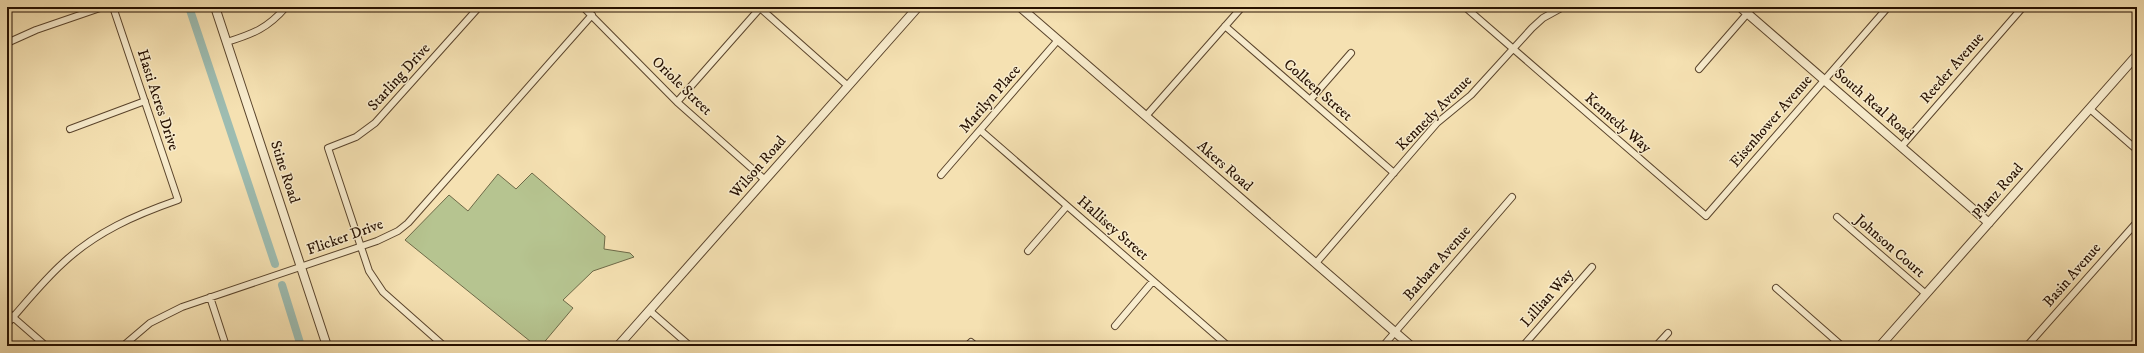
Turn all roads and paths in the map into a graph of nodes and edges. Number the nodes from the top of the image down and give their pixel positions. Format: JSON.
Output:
{"nodes":[{"id":1,"x":103,"y":7,"type":"edge"},
{"id":2,"x":113,"y":7,"type":"edge"},
{"id":3,"x":215,"y":7,"type":"edge"},
{"id":4,"x":286,"y":7,"type":"edge"},
{"id":5,"x":478,"y":7,"type":"edge"},
{"id":6,"x":583,"y":7,"type":"edge"},
{"id":7,"x":760,"y":7,"type":"edge"},
{"id":8,"x":918,"y":7,"type":"edge"},
{"id":9,"x":1020,"y":7,"type":"edge"},
{"id":10,"x":1242,"y":7,"type":"edge"},
{"id":11,"x":1465,"y":7,"type":"edge"},
{"id":12,"x":1564,"y":7,"type":"edge"},
{"id":13,"x":1740,"y":7,"type":"edge"},
{"id":14,"x":1888,"y":7,"type":"edge"},
{"id":15,"x":2023,"y":7,"type":"edge"},
{"id":16,"x":1750,"y":10,"type":"edge"},
{"id":17,"x":592,"y":15,"type":"junction"},
{"id":18,"x":1225,"y":26,"type":"junction"},
{"id":19,"x":1058,"y":40,"type":"junction"},
{"id":20,"x":227,"y":42,"type":"junction"},
{"id":21,"x":7,"y":43,"type":"edge"},
{"id":22,"x":1513,"y":48,"type":"junction"},
{"id":23,"x":1351,"y":53,"type":"dead end"},
{"id":24,"x":2137,"y":55,"type":"edge"},
{"id":25,"x":1699,"y":69,"type":"dead end"},
{"id":26,"x":1824,"y":80,"type":"junction"},
{"id":27,"x":848,"y":86,"type":"junction"},
{"id":28,"x":1310,"y":100,"type":"junction"},
{"id":29,"x":145,"y":101,"type":"junction"},
{"id":30,"x":677,"y":102,"type":"junction"},
{"id":31,"x":2090,"y":109,"type":"junction"},
{"id":32,"x":1146,"y":116,"type":"junction"},
{"id":33,"x":70,"y":129,"type":"dead end"},
{"id":34,"x":980,"y":130,"type":"junction"},
{"id":35,"x":1901,"y":147,"type":"junction"},
{"id":36,"x":2137,"y":150,"type":"edge"},
{"id":37,"x":1394,"y":173,"type":"junction"},
{"id":38,"x":941,"y":175,"type":"dead end"},
{"id":39,"x":765,"y":180,"type":"junction"},
{"id":40,"x":1512,"y":197,"type":"dead end"},
{"id":41,"x":1067,"y":206,"type":"junction"},
{"id":42,"x":1706,"y":216,"type":"joint"},
{"id":43,"x":1837,"y":217,"type":"dead end"},
{"id":44,"x":2137,"y":222,"type":"edge"},
{"id":45,"x":1989,"y":223,"type":"junction"},
{"id":46,"x":360,"y":247,"type":"junction"},
{"id":47,"x":1028,"y":251,"type":"dead end"},
{"id":48,"x":1316,"y":264,"type":"junction"},
{"id":49,"x":301,"y":267,"type":"junction"},
{"id":50,"x":1592,"y":267,"type":"dead end"},
{"id":51,"x":1153,"y":281,"type":"junction"},
{"id":52,"x":1776,"y":288,"type":"dead end"},
{"id":53,"x":1926,"y":294,"type":"junction"},
{"id":54,"x":210,"y":297,"type":"junction"},
{"id":55,"x":650,"y":311,"type":"junction"},
{"id":56,"x":7,"y":312,"type":"edge"},
{"id":57,"x":13,"y":317,"type":"junction"},
{"id":58,"x":7,"y":324,"type":"edge"},
{"id":59,"x":1115,"y":326,"type":"dead end"},
{"id":60,"x":1395,"y":332,"type":"junction"},
{"id":61,"x":1668,"y":333,"type":"dead end"},
{"id":62,"x":46,"y":346,"type":"edge"},
{"id":63,"x":123,"y":346,"type":"edge"},
{"id":64,"x":226,"y":346,"type":"edge"},
{"id":65,"x":327,"y":346,"type":"edge"},
{"id":66,"x":444,"y":346,"type":"edge"},
{"id":67,"x":618,"y":346,"type":"edge"},
{"id":68,"x":690,"y":346,"type":"edge"},
{"id":69,"x":1228,"y":346,"type":"edge"},
{"id":70,"x":1383,"y":346,"type":"edge"},
{"id":71,"x":1411,"y":346,"type":"edge"},
{"id":72,"x":1523,"y":346,"type":"edge"},
{"id":73,"x":1656,"y":346,"type":"edge"},
{"id":74,"x":1842,"y":346,"type":"edge"},
{"id":75,"x":1880,"y":346,"type":"edge"},
{"id":76,"x":2028,"y":346,"type":"edge"}],
"edges":[{"from":1,"to":21,"type":"street"},
{"from":2,"to":29,"type":"street","name":"Hasti Acres Drive"},
{"from":3,"to":20,"type":"street","name":"Stine Road"},
{"from":4,"to":20,"type":"street"},
{"from":5,"to":46,"type":"street","name":"Starling Drive"},
{"from":6,"to":17,"type":"street","name":"Oriole Street"},
{"from":7,"to":27,"type":"street"},
{"from":7,"to":30,"type":"street"},
{"from":8,"to":27,"type":"street","name":"Wilson Road"},
{"from":9,"to":19,"type":"street","name":"Akers Road"},
{"from":10,"to":18,"type":"street"},
{"from":11,"to":22,"type":"street","name":"Kennedy Way"},
{"from":12,"to":22,"type":"street","name":"Kennedy Avenue"},
{"from":13,"to":16,"type":"street","name":"South Real Road"},
{"from":14,"to":26,"type":"street","name":"Eisenhower Avenue"},
{"from":15,"to":35,"type":"street","name":"Reeder Avenue"},
{"from":16,"to":25,"type":"street"},
{"from":16,"to":26,"type":"street","name":"South Real Road"},
{"from":17,"to":30,"type":"street","name":"Oriole Street"},
{"from":17,"to":46,"type":"street","name":"Flicker Drive"},
{"from":18,"to":28,"type":"street","name":"Colleen Street"},
{"from":18,"to":32,"type":"street"},
{"from":19,"to":32,"type":"street","name":"Akers Road"},
{"from":19,"to":34,"type":"street","name":"Marilyn Place"},
{"from":20,"to":49,"type":"street","name":"Stine Road"},
{"from":22,"to":37,"type":"street","name":"Kennedy Avenue"},
{"from":22,"to":42,"type":"street","name":"Kennedy Way"},
{"from":23,"to":28,"type":"street"},
{"from":24,"to":31,"type":"street","name":"Planz Road"},
{"from":26,"to":35,"type":"street","name":"South Real Road"},
{"from":26,"to":42,"type":"street","name":"Eisenhower Avenue"},
{"from":27,"to":39,"type":"street","name":"Wilson Road"},
{"from":28,"to":37,"type":"street","name":"Colleen Street"},
{"from":29,"to":33,"type":"street"},
{"from":29,"to":57,"type":"street","name":"Hasti Acres Drive"},
{"from":30,"to":39,"type":"street","name":"Oriole Street"},
{"from":31,"to":36,"type":"street"},
{"from":31,"to":45,"type":"street","name":"Planz Road"},
{"from":32,"to":48,"type":"street","name":"Akers Road"},
{"from":34,"to":38,"type":"street","name":"Marilyn Place"},
{"from":34,"to":41,"type":"street","name":"Hallisey Street"},
{"from":35,"to":45,"type":"street","name":"South Real Road"},
{"from":37,"to":48,"type":"street","name":"Kennedy Avenue"},
{"from":39,"to":55,"type":"street","name":"Wilson Road"},
{"from":40,"to":60,"type":"street","name":"Barbara Avenue"},
{"from":41,"to":47,"type":"street"},
{"from":41,"to":51,"type":"street","name":"Hallisey Street"},
{"from":43,"to":53,"type":"street","name":"Johnson Court"},
{"from":44,"to":76,"type":"street","name":"Basin Avenue"},
{"from":45,"to":53,"type":"street","name":"Planz Road"},
{"from":46,"to":49,"type":"street","name":"Flicker Drive"},
{"from":46,"to":66,"type":"street"},
{"from":48,"to":60,"type":"street","name":"Akers Road"},
{"from":49,"to":54,"type":"street","name":"Flicker Drive"},
{"from":49,"to":65,"type":"street","name":"Stine Road"},
{"from":50,"to":72,"type":"street","name":"Lillian Way"},
{"from":51,"to":59,"type":"street"},
{"from":51,"to":69,"type":"street","name":"Hallisey Street"},
{"from":52,"to":74,"type":"street"},
{"from":53,"to":75,"type":"street","name":"Planz Road"},
{"from":54,"to":63,"type":"street","name":"Flicker Drive"},
{"from":54,"to":64,"type":"street"},
{"from":55,"to":67,"type":"street","name":"Wilson Road"},
{"from":55,"to":68,"type":"street"},
{"from":56,"to":57,"type":"street"},
{"from":57,"to":58,"type":"street"},
{"from":57,"to":62,"type":"street"},
{"from":60,"to":70,"type":"street","name":"Barbara Avenue"},
{"from":60,"to":71,"type":"street","name":"Akers Road"},
{"from":61,"to":73,"type":"street"}]}
